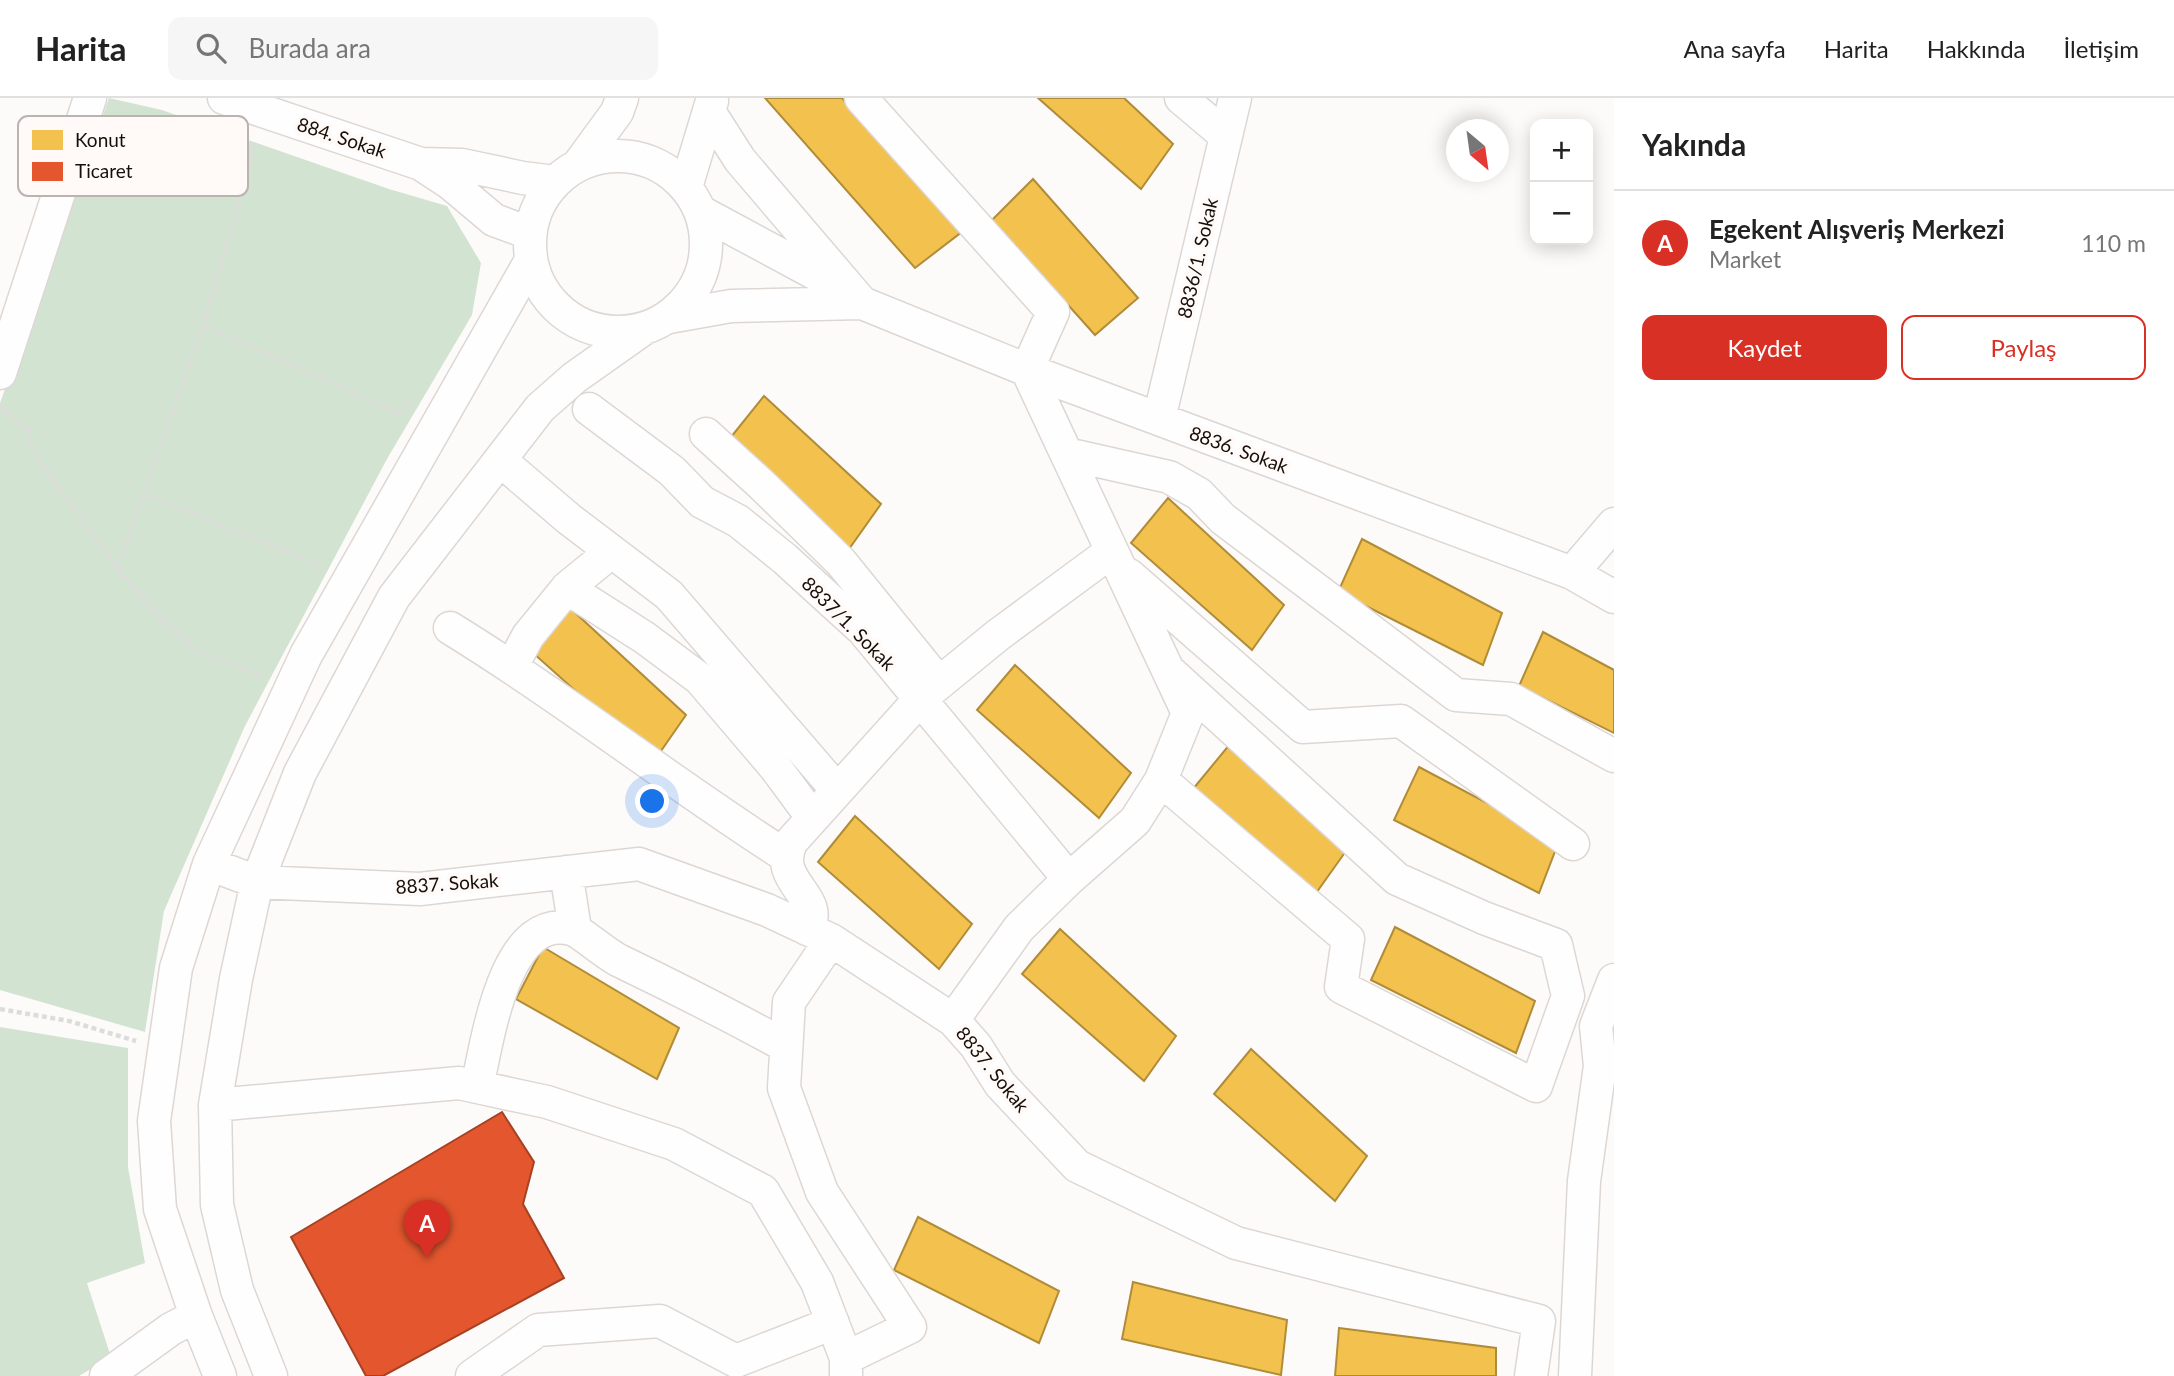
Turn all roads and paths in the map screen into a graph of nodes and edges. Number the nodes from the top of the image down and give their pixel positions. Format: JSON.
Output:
{"nodes":[{"id":1,"x":90,"y":98,"type":"edge"},
{"id":2,"x":224,"y":98,"type":"edge"},
{"id":3,"x":622,"y":98,"type":"edge"},
{"id":4,"x":861,"y":98,"type":"edge"},
{"id":5,"x":1181,"y":98,"type":"edge"},
{"id":6,"x":1235,"y":98,"type":"edge"},
{"id":7,"x":712,"y":105,"type":"edge"},
{"id":8,"x":84,"y":116,"type":"edge"},
{"id":9,"x":1226,"y":136,"type":"junction"},
{"id":10,"x":256,"y":140,"type":"dead end"},
{"id":11,"x":421,"y":164,"type":"junction"},
{"id":12,"x":248,"y":168,"type":"edge"},
{"id":13,"x":567,"y":173,"type":"junction"},
{"id":14,"x":58,"y":196,"type":"edge"},
{"id":15,"x":240,"y":196,"type":"edge"},
{"id":16,"x":694,"y":199,"type":"junction"},
{"id":17,"x":530,"y":248,"type":"junction"},
{"id":18,"x":862,"y":303,"type":"junction"},
{"id":19,"x":656,"y":323,"type":"junction"},
{"id":20,"x":204,"y":325,"type":"junction"},
{"id":21,"x":1027,"y":370,"type":"junction"},
{"id":22,"x":0,"y":373,"type":"edge"},
{"id":23,"x":415,"y":400,"type":"dead end"},
{"id":24,"x":0,"y":405,"type":"edge"},
{"id":25,"x":589,"y":409,"type":"dead end"},
{"id":26,"x":1159,"y":419,"type":"junction"},
{"id":27,"x":706,"y":434,"type":"dead end"},
{"id":28,"x":1067,"y":454,"type":"junction"},
{"id":29,"x":500,"y":460,"type":"junction"},
{"id":30,"x":142,"y":493,"type":"junction"},
{"id":31,"x":1614,"y":524,"type":"edge"},
{"id":32,"x":611,"y":552,"type":"junction"},
{"id":33,"x":1116,"y":559,"type":"junction"},
{"id":34,"x":117,"y":568,"type":"junction"},
{"id":35,"x":329,"y":569,"type":"dead end"},
{"id":36,"x":1572,"y":573,"type":"junction"},
{"id":37,"x":567,"y":587,"type":"junction"},
{"id":38,"x":1614,"y":597,"type":"edge"},
{"id":39,"x":450,"y":628,"type":"dead end"},
{"id":40,"x":512,"y":666,"type":"junction"},
{"id":41,"x":1168,"y":670,"type":"junction"},
{"id":42,"x":270,"y":680,"type":"dead end"},
{"id":43,"x":930,"y":691,"type":"junction"},
{"id":44,"x":1614,"y":756,"type":"edge"},
{"id":45,"x":1161,"y":780,"type":"junction"},
{"id":46,"x":837,"y":790,"type":"junction"},
{"id":47,"x":812,"y":817,"type":"junction"},
{"id":48,"x":1573,"y":844,"type":"dead end"},
{"id":49,"x":786,"y":856,"type":"junction"},
{"id":50,"x":209,"y":864,"type":"junction"},
{"id":51,"x":566,"y":872,"type":"junction"},
{"id":52,"x":1069,"y":879,"type":"junction"},
{"id":53,"x":257,"y":881,"type":"junction"},
{"id":54,"x":575,"y":929,"type":"junction"},
{"id":55,"x":819,"y":935,"type":"junction"},
{"id":56,"x":1614,"y":979,"type":"edge"},
{"id":57,"x":0,"y":1009,"type":"edge"},
{"id":58,"x":953,"y":1020,"type":"junction"},
{"id":59,"x":144,"y":1043,"type":"dead end"},
{"id":60,"x":786,"y":1046,"type":"junction"},
{"id":61,"x":477,"y":1087,"type":"junction"},
{"id":62,"x":215,"y":1105,"type":"junction"},
{"id":63,"x":195,"y":1315,"type":"junction"},
{"id":64,"x":833,"y":1323,"type":"junction"},
{"id":65,"x":846,"y":1367,"type":"edge"},
{"id":66,"x":106,"y":1376,"type":"edge"},
{"id":67,"x":220,"y":1376,"type":"edge"},
{"id":68,"x":271,"y":1376,"type":"edge"},
{"id":69,"x":472,"y":1376,"type":"edge"},
{"id":70,"x":1531,"y":1376,"type":"edge"},
{"id":71,"x":1575,"y":1376,"type":"edge"}],
"edges":[{"from":1,"to":8,"type":"street"},
{"from":2,"to":11,"type":"street","name":"884. Sokak"},
{"from":3,"to":13,"type":"street"},
{"from":4,"to":21,"type":"street"},
{"from":5,"to":9,"type":"street"},
{"from":6,"to":9,"type":"street","name":"8836/1. Sokak"},
{"from":7,"to":16,"type":"street"},
{"from":7,"to":18,"type":"street"},
{"from":9,"to":26,"type":"street","name":"8836/1. Sokak"},
{"from":10,"to":12,"type":"path"},
{"from":11,"to":13,"type":"street","name":"884. Sokak"},
{"from":11,"to":17,"type":"street","name":"884. Sokak"},
{"from":13,"to":16,"type":"street"},
{"from":13,"to":17,"type":"street"},
{"from":14,"to":22,"type":"street"},
{"from":15,"to":20,"type":"path"},
{"from":16,"to":18,"type":"street"},
{"from":16,"to":19,"type":"street"},
{"from":17,"to":19,"type":"street"},
{"from":17,"to":50,"type":"street"},
{"from":18,"to":19,"type":"street"},
{"from":18,"to":21,"type":"street","name":"8836. Sokak"},
{"from":19,"to":29,"type":"street"},
{"from":20,"to":23,"type":"path"},
{"from":20,"to":30,"type":"path"},
{"from":21,"to":26,"type":"street","name":"8836. Sokak"},
{"from":21,"to":28,"type":"street"},
{"from":24,"to":34,"type":"path"},
{"from":25,"to":43,"type":"street","name":"8837/1. Sokak"},
{"from":26,"to":36,"type":"street","name":"8836. Sokak"},
{"from":27,"to":43,"type":"street"},
{"from":28,"to":33,"type":"street"},
{"from":28,"to":44,"type":"street"},
{"from":29,"to":32,"type":"street"},
{"from":29,"to":53,"type":"street"},
{"from":30,"to":34,"type":"path"},
{"from":30,"to":35,"type":"path"},
{"from":31,"to":36,"type":"street"},
{"from":32,"to":37,"type":"street"},
{"from":32,"to":46,"type":"street"},
{"from":33,"to":41,"type":"street"},
{"from":33,"to":43,"type":"street"},
{"from":33,"to":48,"type":"street"},
{"from":34,"to":42,"type":"path"},
{"from":36,"to":38,"type":"street","name":"8836. Sokak"},
{"from":37,"to":40,"type":"street"},
{"from":37,"to":47,"type":"street"},
{"from":39,"to":40,"type":"street"},
{"from":40,"to":49,"type":"street"},
{"from":41,"to":45,"type":"street"},
{"from":41,"to":45,"type":"street"},
{"from":43,"to":46,"type":"street"},
{"from":43,"to":52,"type":"street","name":"8837/1. Sokak"},
{"from":45,"to":52,"type":"street"},
{"from":46,"to":47,"type":"street"},
{"from":47,"to":49,"type":"street"},
{"from":49,"to":55,"type":"street"},
{"from":50,"to":53,"type":"street","name":"8837. Sokak"},
{"from":50,"to":63,"type":"street"},
{"from":51,"to":53,"type":"street","name":"8837. Sokak"},
{"from":51,"to":54,"type":"street"},
{"from":51,"to":55,"type":"street","name":"8837. Sokak"},
{"from":52,"to":58,"type":"street"},
{"from":53,"to":62,"type":"street"},
{"from":54,"to":60,"type":"street"},
{"from":54,"to":61,"type":"street"},
{"from":55,"to":58,"type":"street","name":"8837. Sokak"},
{"from":55,"to":60,"type":"street"},
{"from":56,"to":71,"type":"street"},
{"from":57,"to":59,"type":"path"},
{"from":58,"to":70,"type":"street","name":"8837. Sokak"},
{"from":60,"to":65,"type":"street"},
{"from":61,"to":62,"type":"street"},
{"from":61,"to":64,"type":"street"},
{"from":62,"to":68,"type":"street"},
{"from":63,"to":66,"type":"street"},
{"from":63,"to":67,"type":"street"},
{"from":64,"to":65,"type":"street"},
{"from":64,"to":69,"type":"street"}]}
